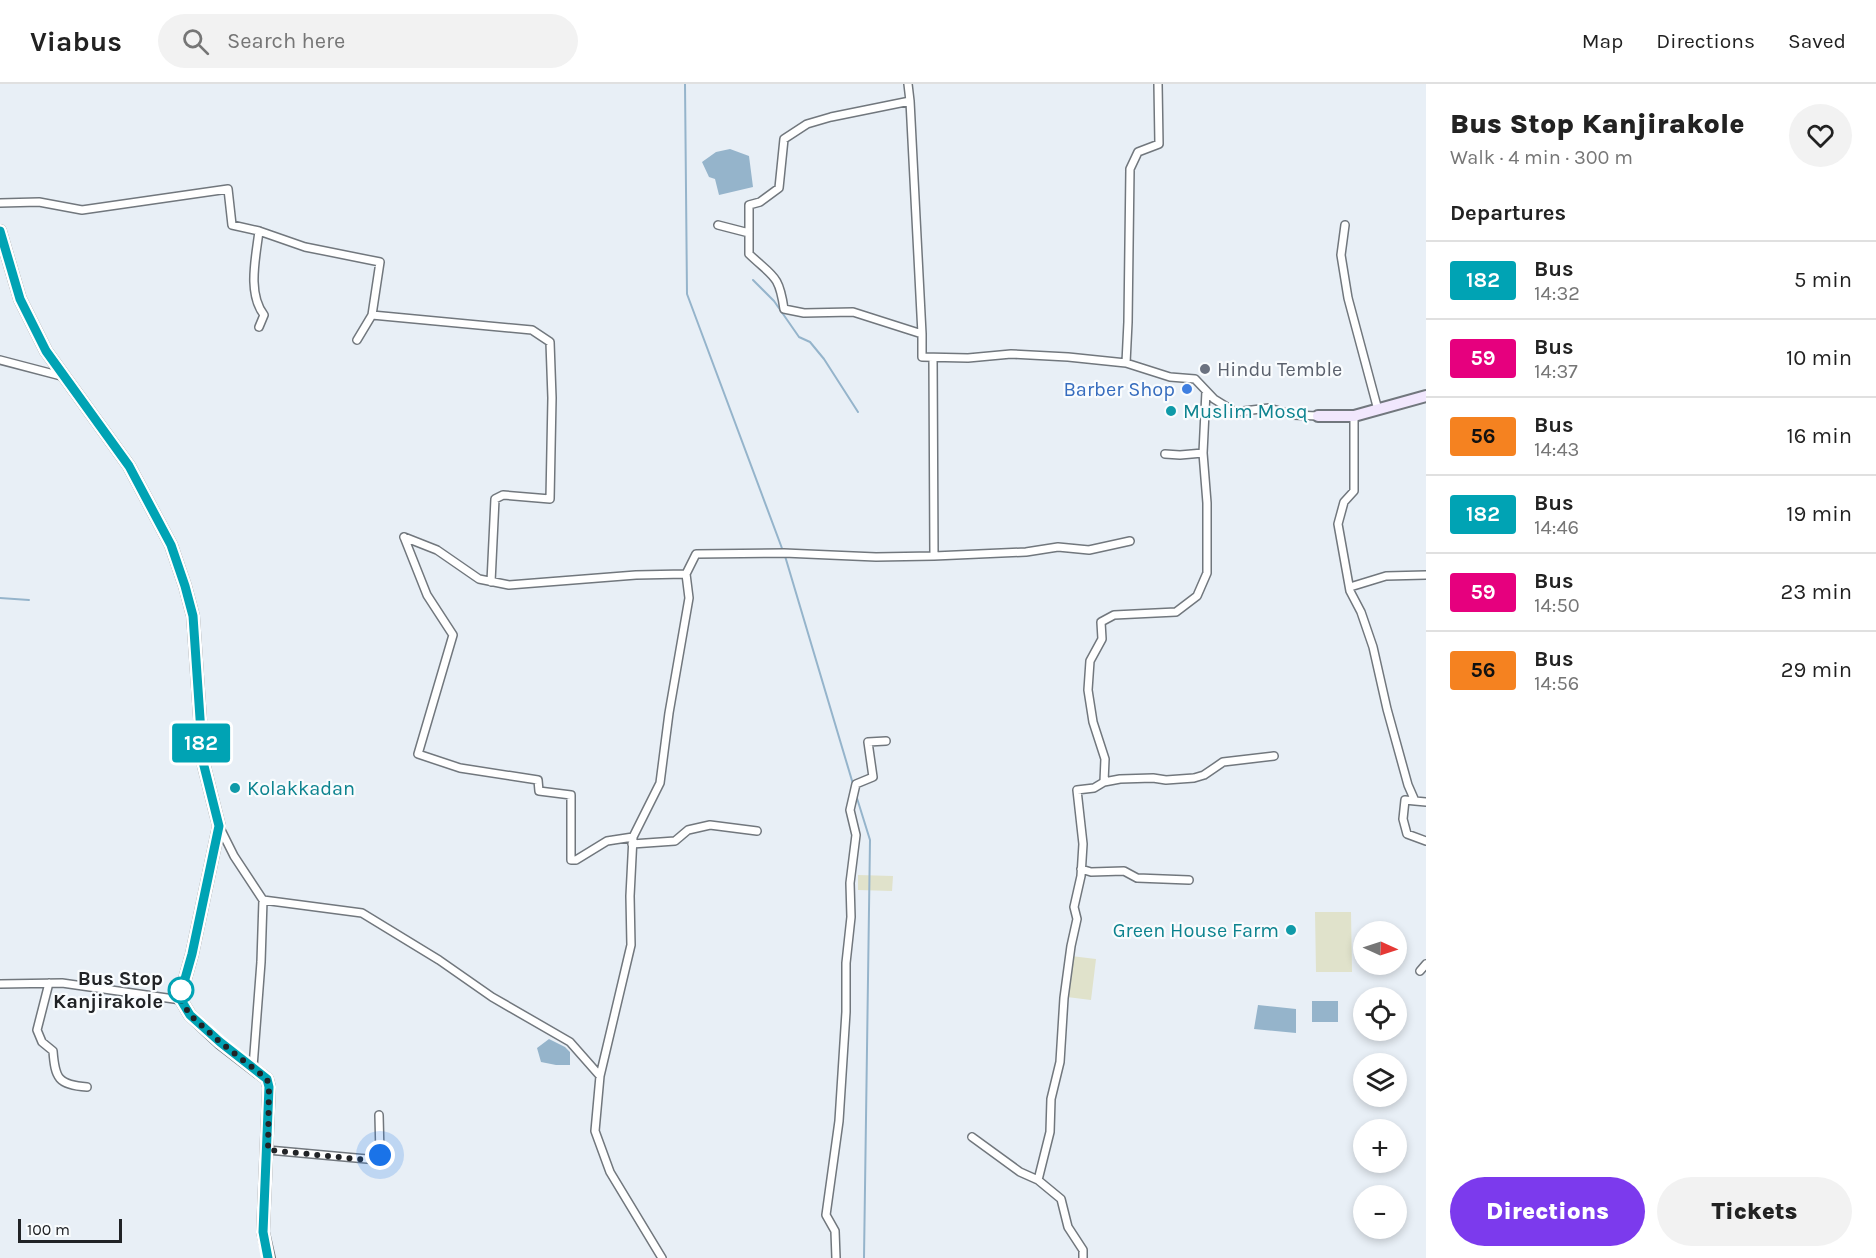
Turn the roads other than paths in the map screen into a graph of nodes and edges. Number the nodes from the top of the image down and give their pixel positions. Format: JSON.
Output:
{"nodes":[{"id":1,"x":908,"y":84,"type":"edge"},
{"id":2,"x":1158,"y":84,"type":"edge"},
{"id":3,"x":910,"y":101,"type":"junction"},
{"id":4,"x":0,"y":203,"type":"edge"},
{"id":5,"x":718,"y":225,"type":"dead end"},
{"id":6,"x":1345,"y":225,"type":"dead end"},
{"id":7,"x":0,"y":231,"type":"edge"},
{"id":8,"x":259,"y":231,"type":"junction"},
{"id":9,"x":749,"y":233,"type":"junction"},
{"id":10,"x":372,"y":315,"type":"junction"},
{"id":11,"x":259,"y":327,"type":"dead end"},
{"id":12,"x":922,"y":334,"type":"junction"},
{"id":13,"x":357,"y":340,"type":"dead end"},
{"id":14,"x":933,"y":358,"type":"junction"},
{"id":15,"x":0,"y":360,"type":"edge"},
{"id":16,"x":1125,"y":363,"type":"junction"},
{"id":17,"x":65,"y":377,"type":"junction"},
{"id":18,"x":1206,"y":391,"type":"junction"},
{"id":19,"x":1426,"y":396,"type":"edge"},
{"id":20,"x":1378,"y":410,"type":"junction"},
{"id":21,"x":1318,"y":416,"type":"joint"},
{"id":22,"x":1354,"y":416,"type":"junction"},
{"id":23,"x":1203,"y":453,"type":"junction"},
{"id":24,"x":1165,"y":454,"type":"dead end"},
{"id":25,"x":1130,"y":542,"type":"dead end"},
{"id":26,"x":934,"y":556,"type":"junction"},
{"id":27,"x":686,"y":573,"type":"junction"},
{"id":28,"x":1426,"y":575,"type":"edge"},
{"id":29,"x":492,"y":582,"type":"junction"},
{"id":30,"x":1350,"y":587,"type":"junction"},
{"id":31,"x":886,"y":741,"type":"dead end"},
{"id":32,"x":1274,"y":756,"type":"dead end"},
{"id":33,"x":1104,"y":782,"type":"junction"},
{"id":34,"x":1415,"y":801,"type":"junction"},
{"id":35,"x":1426,"y":802,"type":"edge"},
{"id":36,"x":219,"y":826,"type":"junction"},
{"id":37,"x":757,"y":831,"type":"dead end"},
{"id":38,"x":633,"y":840,"type":"junction"},
{"id":39,"x":1426,"y":841,"type":"edge"},
{"id":40,"x":1081,"y":869,"type":"junction"},
{"id":41,"x":1189,"y":880,"type":"dead end"},
{"id":42,"x":263,"y":900,"type":"junction"},
{"id":43,"x":1426,"y":964,"type":"edge"},
{"id":44,"x":1420,"y":971,"type":"dead end"},
{"id":45,"x":49,"y":983,"type":"junction"},
{"id":46,"x":0,"y":984,"type":"edge"},
{"id":47,"x":181,"y":1000,"type":"junction"},
{"id":48,"x":253,"y":1067,"type":"junction"},
{"id":49,"x":600,"y":1076,"type":"junction"},
{"id":50,"x":87,"y":1088,"type":"dead end"},
{"id":51,"x":379,"y":1115,"type":"dead end"},
{"id":52,"x":972,"y":1137,"type":"dead end"},
{"id":53,"x":268,"y":1150,"type":"junction"},
{"id":54,"x":1038,"y":1180,"type":"junction"},
{"id":55,"x":268,"y":1258,"type":"edge"},
{"id":56,"x":662,"y":1258,"type":"edge"},
{"id":57,"x":836,"y":1258,"type":"edge"},
{"id":58,"x":1083,"y":1258,"type":"edge"}],
"edges":[{"from":1,"to":3,"type":"street"},
{"from":2,"to":16,"type":"street"},
{"from":3,"to":9,"type":"street"},
{"from":3,"to":12,"type":"street"},
{"from":4,"to":8,"type":"street"},
{"from":5,"to":9,"type":"street"},
{"from":6,"to":20,"type":"street"},
{"from":7,"to":17,"type":"main road"},
{"from":8,"to":10,"type":"street"},
{"from":8,"to":11,"type":"street"},
{"from":9,"to":12,"type":"street"},
{"from":10,"to":13,"type":"street"},
{"from":10,"to":29,"type":"street"},
{"from":12,"to":14,"type":"street"},
{"from":14,"to":16,"type":"street"},
{"from":14,"to":26,"type":"street"},
{"from":15,"to":17,"type":"street"},
{"from":16,"to":18,"type":"street"},
{"from":17,"to":36,"type":"main road"},
{"from":18,"to":21,"type":"street"},
{"from":18,"to":23,"type":"street"},
{"from":19,"to":20,"type":"main road"},
{"from":20,"to":22,"type":"main road"},
{"from":21,"to":22,"type":"main road"},
{"from":22,"to":30,"type":"street"},
{"from":23,"to":24,"type":"street"},
{"from":23,"to":33,"type":"street"},
{"from":25,"to":26,"type":"street"},
{"from":26,"to":27,"type":"street"},
{"from":27,"to":29,"type":"street"},
{"from":27,"to":38,"type":"street"},
{"from":28,"to":30,"type":"street"},
{"from":29,"to":38,"type":"street"},
{"from":30,"to":34,"type":"street"},
{"from":31,"to":57,"type":"street"},
{"from":32,"to":33,"type":"street"},
{"from":33,"to":40,"type":"street"},
{"from":34,"to":35,"type":"street"},
{"from":34,"to":39,"type":"street"},
{"from":36,"to":42,"type":"street"},
{"from":36,"to":47,"type":"main road"},
{"from":37,"to":38,"type":"street"},
{"from":38,"to":49,"type":"street"},
{"from":40,"to":41,"type":"street"},
{"from":40,"to":54,"type":"street"},
{"from":42,"to":48,"type":"street"},
{"from":42,"to":49,"type":"street"},
{"from":43,"to":44,"type":"street"},
{"from":45,"to":46,"type":"street"},
{"from":45,"to":47,"type":"street"},
{"from":45,"to":50,"type":"street"},
{"from":47,"to":48,"type":"main road"},
{"from":48,"to":53,"type":"main road"},
{"from":49,"to":56,"type":"street"},
{"from":51,"to":53,"type":"street"},
{"from":52,"to":54,"type":"street"},
{"from":53,"to":55,"type":"main road"},
{"from":54,"to":58,"type":"street"}]}
